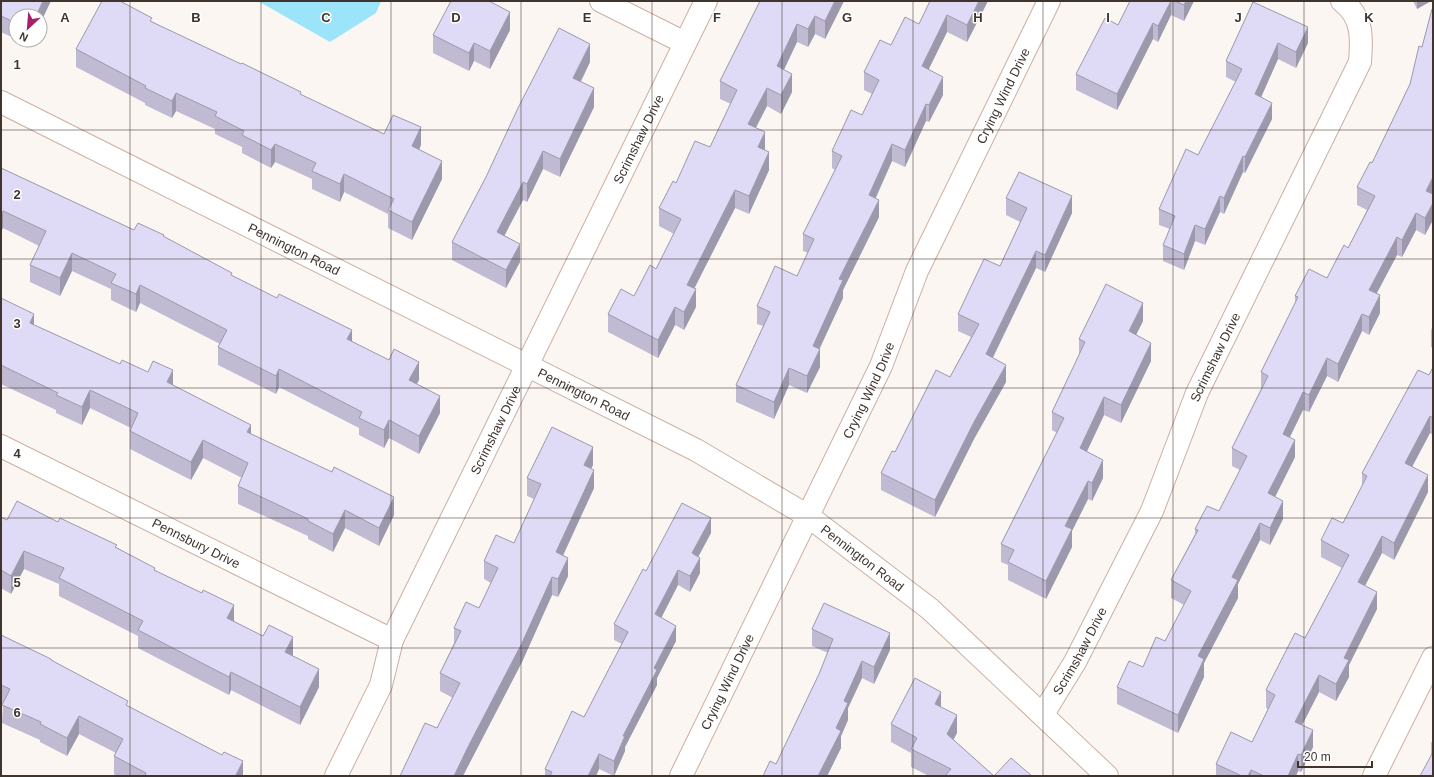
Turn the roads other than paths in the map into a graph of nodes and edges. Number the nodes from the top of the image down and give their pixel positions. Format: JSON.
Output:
{"nodes":[{"id":1,"x":601,"y":1,"type":"edge"},
{"id":2,"x":706,"y":1,"type":"edge"},
{"id":3,"x":1049,"y":1,"type":"edge"},
{"id":4,"x":1342,"y":1,"type":"edge"},
{"id":5,"x":685,"y":43,"type":"junction"},
{"id":6,"x":1,"y":102,"type":"edge"},
{"id":7,"x":528,"y":364,"type":"junction"},
{"id":8,"x":1,"y":446,"type":"edge"},
{"id":9,"x":808,"y":516,"type":"junction"},
{"id":10,"x":392,"y":640,"type":"junction"},
{"id":11,"x":1433,"y":658,"type":"edge"},
{"id":12,"x":1043,"y":714,"type":"junction"},
{"id":13,"x":336,"y":776,"type":"edge"},
{"id":14,"x":681,"y":776,"type":"edge"},
{"id":15,"x":1107,"y":776,"type":"edge"},
{"id":16,"x":1374,"y":776,"type":"edge"}],
"edges":[{"from":1,"to":5,"type":"street"},
{"from":2,"to":5,"type":"street","name":"Scrimshaw Drive"},
{"from":3,"to":9,"type":"street","name":"Crying Wind Drive"},
{"from":4,"to":12,"type":"street","name":"Scrimshaw Drive"},
{"from":5,"to":7,"type":"street","name":"Scrimshaw Drive"},
{"from":6,"to":7,"type":"street","name":"Pennington Road"},
{"from":7,"to":9,"type":"street","name":"Pennington Road"},
{"from":7,"to":10,"type":"street","name":"Scrimshaw Drive"},
{"from":8,"to":10,"type":"street","name":"Pennsbury Drive"},
{"from":9,"to":12,"type":"street","name":"Pennington Road"},
{"from":9,"to":14,"type":"street","name":"Crying Wind Drive"},
{"from":10,"to":13,"type":"street","name":"Scrimshaw Drive"},
{"from":11,"to":16,"type":"street"},
{"from":12,"to":15,"type":"street","name":"Pennington Road"}]}
